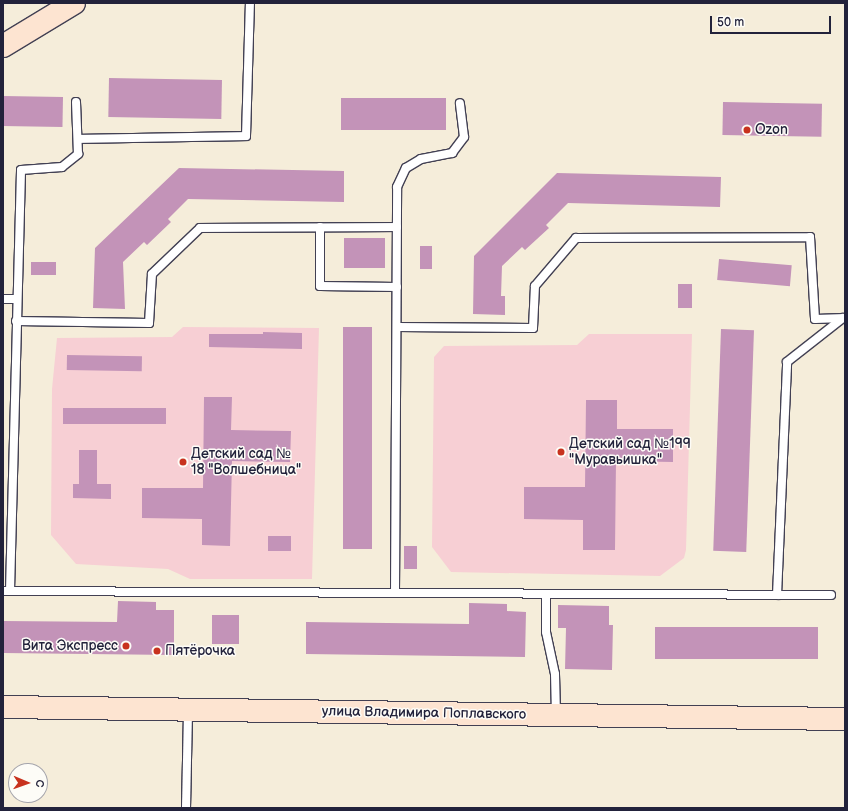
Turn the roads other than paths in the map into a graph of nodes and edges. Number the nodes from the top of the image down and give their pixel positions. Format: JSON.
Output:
{"nodes":[{"id":1,"x":74,"y":3,"type":"edge"},
{"id":2,"x":250,"y":3,"type":"edge"},
{"id":3,"x":3,"y":46,"type":"edge"},
{"id":4,"x":76,"y":102,"type":"dead end"},
{"id":5,"x":460,"y":103,"type":"dead end"},
{"id":6,"x":78,"y":139,"type":"junction"},
{"id":7,"x":320,"y":227,"type":"junction"},
{"id":8,"x":397,"y":227,"type":"junction"},
{"id":9,"x":397,"y":287,"type":"junction"},
{"id":10,"x":3,"y":299,"type":"edge"},
{"id":11,"x":16,"y":299,"type":"junction"},
{"id":12,"x":844,"y":318,"type":"edge"},
{"id":13,"x":16,"y":321,"type":"junction"},
{"id":14,"x":397,"y":327,"type":"junction"},
{"id":15,"x":6,"y":591,"type":"edge"},
{"id":16,"x":395,"y":593,"type":"junction"},
{"id":17,"x":546,"y":594,"type":"junction"},
{"id":18,"x":777,"y":595,"type":"junction"},
{"id":19,"x":831,"y":596,"type":"dead end"},
{"id":20,"x":3,"y":707,"type":"edge"},
{"id":21,"x":188,"y":709,"type":"junction"},
{"id":22,"x":556,"y":715,"type":"junction"},
{"id":23,"x":845,"y":719,"type":"edge"},
{"id":24,"x":186,"y":808,"type":"edge"}],
"edges":[{"from":1,"to":3,"type":"street"},
{"from":2,"to":6,"type":"lane"},
{"from":4,"to":6,"type":"lane"},
{"from":5,"to":8,"type":"lane"},
{"from":6,"to":11,"type":"lane"},
{"from":7,"to":8,"type":"lane"},
{"from":7,"to":9,"type":"lane"},
{"from":7,"to":13,"type":"lane"},
{"from":8,"to":9,"type":"lane"},
{"from":9,"to":14,"type":"lane"},
{"from":10,"to":11,"type":"lane"},
{"from":11,"to":13,"type":"lane"},
{"from":12,"to":14,"type":"lane"},
{"from":12,"to":18,"type":"lane"},
{"from":13,"to":15,"type":"lane"},
{"from":14,"to":16,"type":"lane"},
{"from":15,"to":16,"type":"lane"},
{"from":16,"to":17,"type":"lane"},
{"from":17,"to":18,"type":"lane"},
{"from":17,"to":22,"type":"lane"},
{"from":18,"to":19,"type":"lane"},
{"from":20,"to":21,"type":"street","name":"улица Владимира Поплавского"},
{"from":21,"to":22,"type":"street","name":"улица Владимира Поплавского"},
{"from":21,"to":24,"type":"lane"},
{"from":22,"to":23,"type":"street","name":"улица Владимира Поплавского"}]}
